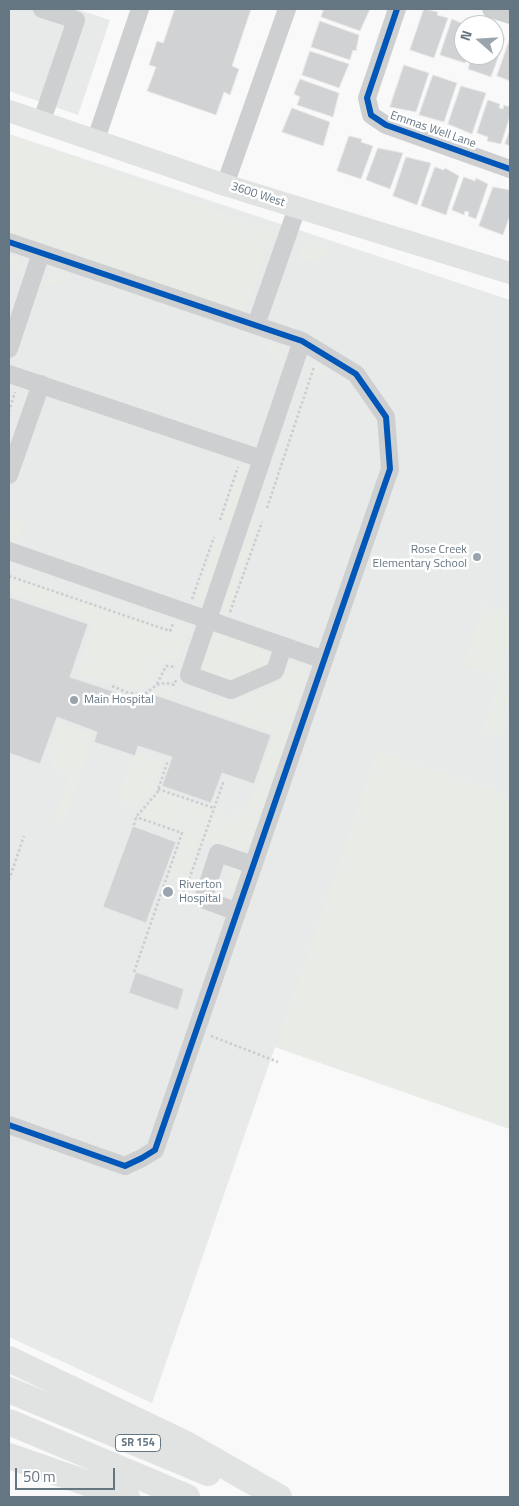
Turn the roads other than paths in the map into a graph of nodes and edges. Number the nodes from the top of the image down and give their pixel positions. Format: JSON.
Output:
{"nodes":[{"id":1,"x":42,"y":9,"type":"edge"},
{"id":2,"x":140,"y":9,"type":"edge"},
{"id":3,"x":287,"y":9,"type":"edge"},
{"id":4,"x":397,"y":9,"type":"edge"},
{"id":5,"x":491,"y":9,"type":"edge"},
{"id":6,"x":510,"y":15,"type":"edge"},
{"id":7,"x":9,"y":111,"type":"edge"},
{"id":8,"x":41,"y":123,"type":"junction"},
{"id":9,"x":94,"y":142,"type":"junction"},
{"id":10,"x":510,"y":169,"type":"edge"},
{"id":11,"x":224,"y":184,"type":"junction"},
{"id":12,"x":297,"y":208,"type":"junction"},
{"id":13,"x":9,"y":242,"type":"edge"},
{"id":14,"x":41,"y":253,"type":"junction"},
{"id":15,"x":510,"y":273,"type":"edge"},
{"id":16,"x":256,"y":325,"type":"junction"},
{"id":17,"x":302,"y":341,"type":"junction"},
{"id":18,"x":9,"y":349,"type":"edge"},
{"id":19,"x":9,"y":374,"type":"edge"},
{"id":20,"x":41,"y":384,"type":"junction"},
{"id":21,"x":262,"y":459,"type":"junction"},
{"id":22,"x":10,"y":465,"type":"edge"},
{"id":23,"x":9,"y":551,"type":"edge"},
{"id":24,"x":207,"y":621,"type":"junction"},
{"id":25,"x":283,"y":647,"type":"junction"},
{"id":26,"x":324,"y":660,"type":"junction"},
{"id":27,"x":253,"y":865,"type":"junction"},
{"id":28,"x":237,"y":912,"type":"junction"},
{"id":29,"x":9,"y":1125,"type":"edge"},
{"id":30,"x":9,"y":1359,"type":"edge"},
{"id":31,"x":9,"y":1390,"type":"edge"},
{"id":32,"x":9,"y":1422,"type":"edge"},
{"id":33,"x":9,"y":1456,"type":"edge"},
{"id":34,"x":127,"y":1497,"type":"edge"},
{"id":35,"x":187,"y":1497,"type":"edge"},
{"id":36,"x":267,"y":1497,"type":"edge"},
{"id":37,"x":279,"y":1497,"type":"edge"}],
"edges":[{"from":1,"to":8,"type":"street"},
{"from":2,"to":9,"type":"street"},
{"from":3,"to":11,"type":"street"},
{"from":4,"to":10,"type":"street","name":"Emmas Well Lane"},
{"from":5,"to":6,"type":"street"},
{"from":7,"to":8,"type":"main road","name":"3600 West"},
{"from":8,"to":9,"type":"main road","name":"3600 West"},
{"from":9,"to":11,"type":"main road","name":"3600 West"},
{"from":11,"to":12,"type":"main road","name":"3600 West"},
{"from":12,"to":15,"type":"main road","name":"3600 West"},
{"from":12,"to":16,"type":"street"},
{"from":13,"to":14,"type":"street"},
{"from":14,"to":16,"type":"street"},
{"from":14,"to":18,"type":"street"},
{"from":16,"to":17,"type":"street"},
{"from":17,"to":21,"type":"street"},
{"from":17,"to":26,"type":"street"},
{"from":19,"to":20,"type":"street"},
{"from":20,"to":21,"type":"street"},
{"from":20,"to":22,"type":"street"},
{"from":21,"to":24,"type":"street"},
{"from":23,"to":24,"type":"street"},
{"from":24,"to":25,"type":"street"},
{"from":24,"to":25,"type":"street"},
{"from":25,"to":26,"type":"street"},
{"from":26,"to":27,"type":"street"},
{"from":27,"to":28,"type":"street"},
{"from":27,"to":28,"type":"street"},
{"from":28,"to":29,"type":"street"},
{"from":30,"to":37,"type":"highway"},
{"from":31,"to":36,"type":"highway","number":"SR 154"},
{"from":32,"to":35,"type":"highway","number":"SR 154"},
{"from":33,"to":34,"type":"highway"}]}
